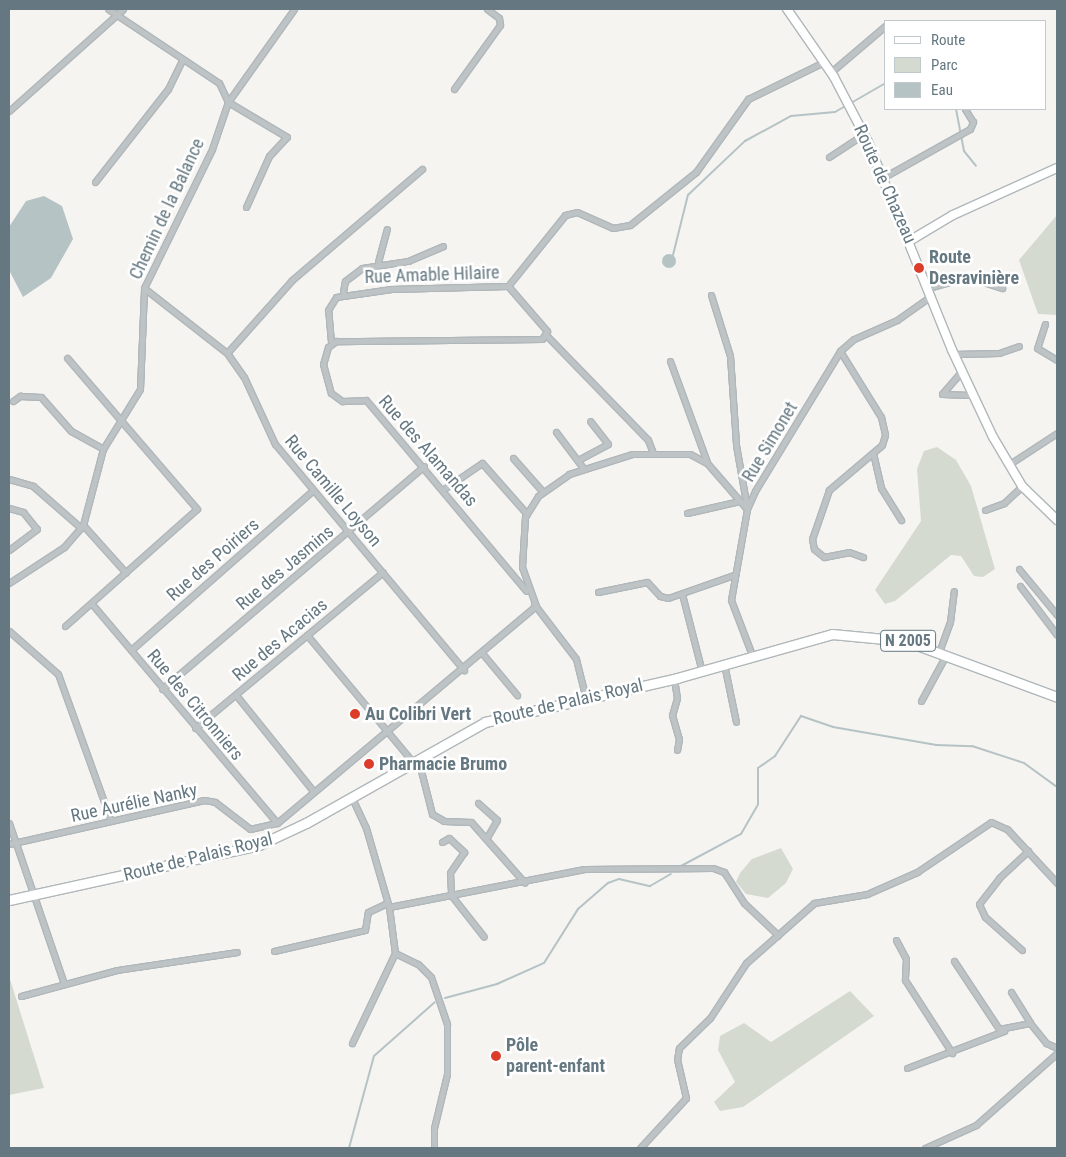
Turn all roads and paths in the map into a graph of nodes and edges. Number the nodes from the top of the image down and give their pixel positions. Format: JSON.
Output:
{"nodes":[{"id":1,"x":108,"y":9,"type":"edge"},
{"id":2,"x":123,"y":9,"type":"edge"},
{"id":3,"x":294,"y":9,"type":"edge"},
{"id":4,"x":487,"y":9,"type":"edge"},
{"id":5,"x":786,"y":9,"type":"edge"},
{"id":6,"x":118,"y":15,"type":"junction"},
{"id":7,"x":884,"y":27,"type":"edge"},
{"id":8,"x":182,"y":60,"type":"junction"},
{"id":9,"x":824,"y":62,"type":"junction"},
{"id":10,"x":831,"y":72,"type":"junction"},
{"id":11,"x":454,"y":89,"type":"dead end"},
{"id":12,"x":228,"y":102,"type":"junction"},
{"id":13,"x":966,"y":110,"type":"edge"},
{"id":14,"x":9,"y":111,"type":"edge"},
{"id":15,"x":864,"y":134,"type":"junction"},
{"id":16,"x":829,"y":157,"type":"dead end"},
{"id":17,"x":422,"y":168,"type":"dead end"},
{"id":18,"x":1057,"y":168,"type":"edge"},
{"id":19,"x":884,"y":177,"type":"junction"},
{"id":20,"x":96,"y":182,"type":"dead end"},
{"id":21,"x":246,"y":207,"type":"dead end"},
{"id":22,"x":387,"y":229,"type":"dead end"},
{"id":23,"x":910,"y":240,"type":"junction"},
{"id":24,"x":443,"y":246,"type":"dead end"},
{"id":25,"x":378,"y":262,"type":"junction"},
{"id":26,"x":508,"y":286,"type":"junction"},
{"id":27,"x":144,"y":288,"type":"junction"},
{"id":28,"x":928,"y":288,"type":"junction"},
{"id":29,"x":1002,"y":288,"type":"dead end"},
{"id":30,"x":343,"y":292,"type":"junction"},
{"id":31,"x":711,"y":295,"type":"dead end"},
{"id":32,"x":931,"y":296,"type":"junction"},
{"id":33,"x":1044,"y":324,"type":"dead end"},
{"id":34,"x":544,"y":337,"type":"junction"},
{"id":35,"x":331,"y":342,"type":"junction"},
{"id":36,"x":1019,"y":346,"type":"dead end"},
{"id":37,"x":840,"y":352,"type":"junction"},
{"id":38,"x":227,"y":353,"type":"junction"},
{"id":39,"x":954,"y":354,"type":"junction"},
{"id":40,"x":67,"y":358,"type":"dead end"},
{"id":41,"x":1057,"y":360,"type":"edge"},
{"id":42,"x":670,"y":362,"type":"dead end"},
{"id":43,"x":961,"y":372,"type":"junction"},
{"id":44,"x":972,"y":395,"type":"junction"},
{"id":45,"x":14,"y":401,"type":"dead end"},
{"id":46,"x":124,"y":421,"type":"junction"},
{"id":47,"x":590,"y":421,"type":"dead end"},
{"id":48,"x":556,"y":432,"type":"dead end"},
{"id":49,"x":1057,"y":433,"type":"edge"},
{"id":50,"x":103,"y":449,"type":"junction"},
{"id":51,"x":653,"y":453,"type":"junction"},
{"id":52,"x":873,"y":453,"type":"junction"},
{"id":53,"x":513,"y":458,"type":"dead end"},
{"id":54,"x":578,"y":460,"type":"junction"},
{"id":55,"x":707,"y":463,"type":"junction"},
{"id":56,"x":1008,"y":465,"type":"junction"},
{"id":57,"x":424,"y":466,"type":"junction"},
{"id":58,"x":584,"y":469,"type":"junction"},
{"id":59,"x":9,"y":478,"type":"edge"},
{"id":60,"x":1022,"y":486,"type":"junction"},
{"id":61,"x":444,"y":489,"type":"junction"},
{"id":62,"x":313,"y":490,"type":"junction"},
{"id":63,"x":543,"y":492,"type":"junction"},
{"id":64,"x":740,"y":502,"type":"junction"},
{"id":65,"x":9,"y":508,"type":"edge"},
{"id":66,"x":747,"y":508,"type":"junction"},
{"id":67,"x":985,"y":510,"type":"dead end"},
{"id":68,"x":687,"y":513,"type":"dead end"},
{"id":69,"x":527,"y":514,"type":"junction"},
{"id":70,"x":901,"y":520,"type":"dead end"},
{"id":71,"x":1057,"y":520,"type":"edge"},
{"id":72,"x":82,"y":526,"type":"junction"},
{"id":73,"x":349,"y":532,"type":"junction"},
{"id":74,"x":9,"y":550,"type":"edge"},
{"id":75,"x":863,"y":557,"type":"dead end"},
{"id":76,"x":1019,"y":569,"type":"dead end"},
{"id":77,"x":383,"y":572,"type":"junction"},
{"id":78,"x":126,"y":573,"type":"junction"},
{"id":79,"x":734,"y":575,"type":"junction"},
{"id":80,"x":9,"y":583,"type":"edge"},
{"id":81,"x":1020,"y":586,"type":"dead end"},
{"id":82,"x":954,"y":591,"type":"dead end"},
{"id":83,"x":598,"y":592,"type":"dead end"},
{"id":84,"x":682,"y":594,"type":"junction"},
{"id":85,"x":92,"y":604,"type":"junction"},
{"id":86,"x":536,"y":606,"type":"junction"},
{"id":87,"x":1057,"y":615,"type":"edge"},
{"id":88,"x":64,"y":626,"type":"dead end"},
{"id":89,"x":9,"y":631,"type":"edge"},
{"id":90,"x":307,"y":635,"type":"junction"},
{"id":91,"x":1057,"y":635,"type":"edge"},
{"id":92,"x":131,"y":650,"type":"junction"},
{"id":93,"x":482,"y":653,"type":"junction"},
{"id":94,"x":943,"y":654,"type":"junction"},
{"id":95,"x":752,"y":655,"type":"junction"},
{"id":96,"x":724,"y":664,"type":"junction"},
{"id":97,"x":464,"y":670,"type":"junction"},
{"id":98,"x":702,"y":672,"type":"junction"},
{"id":99,"x":674,"y":679,"type":"junction"},
{"id":100,"x":162,"y":689,"type":"junction"},
{"id":101,"x":236,"y":695,"type":"junction"},
{"id":102,"x":517,"y":695,"type":"dead end"},
{"id":103,"x":586,"y":696,"type":"junction"},
{"id":104,"x":1057,"y":697,"type":"edge"},
{"id":105,"x":921,"y":701,"type":"dead end"},
{"id":106,"x":736,"y":722,"type":"dead end"},
{"id":107,"x":195,"y":728,"type":"junction"},
{"id":108,"x":389,"y":733,"type":"junction"},
{"id":109,"x":678,"y":750,"type":"dead end"},
{"id":110,"x":415,"y":760,"type":"junction"},
{"id":111,"x":314,"y":792,"type":"junction"},
{"id":112,"x":352,"y":798,"type":"junction"},
{"id":113,"x":478,"y":803,"type":"dead end"},
{"id":114,"x":111,"y":821,"type":"junction"},
{"id":115,"x":9,"y":823,"type":"edge"},
{"id":116,"x":277,"y":823,"type":"junction"},
{"id":117,"x":487,"y":837,"type":"junction"},
{"id":118,"x":16,"y":842,"type":"junction"},
{"id":119,"x":442,"y":842,"type":"dead end"},
{"id":120,"x":9,"y":844,"type":"edge"},
{"id":121,"x":1028,"y":851,"type":"junction"},
{"id":122,"x":525,"y":883,"type":"junction"},
{"id":123,"x":1057,"y":883,"type":"edge"},
{"id":124,"x":34,"y":895,"type":"junction"},
{"id":125,"x":451,"y":895,"type":"junction"},
{"id":126,"x":9,"y":900,"type":"edge"},
{"id":127,"x":388,"y":905,"type":"junction"},
{"id":128,"x":778,"y":935,"type":"junction"},
{"id":129,"x":484,"y":937,"type":"dead end"},
{"id":130,"x":896,"y":940,"type":"dead end"},
{"id":131,"x":1022,"y":950,"type":"dead end"},
{"id":132,"x":274,"y":951,"type":"dead end"},
{"id":133,"x":237,"y":952,"type":"dead end"},
{"id":134,"x":396,"y":953,"type":"junction"},
{"id":135,"x":954,"y":962,"type":"dead end"},
{"id":136,"x":64,"y":984,"type":"junction"},
{"id":137,"x":1011,"y":992,"type":"dead end"},
{"id":138,"x":21,"y":996,"type":"dead end"},
{"id":139,"x":1030,"y":1023,"type":"junction"},
{"id":140,"x":1007,"y":1029,"type":"junction"},
{"id":141,"x":352,"y":1043,"type":"dead end"},
{"id":142,"x":1057,"y":1048,"type":"edge"},
{"id":143,"x":952,"y":1053,"type":"junction"},
{"id":144,"x":1057,"y":1053,"type":"edge"},
{"id":145,"x":907,"y":1068,"type":"dead end"},
{"id":146,"x":434,"y":1148,"type":"edge"},
{"id":147,"x":640,"y":1148,"type":"edge"},
{"id":148,"x":925,"y":1148,"type":"edge"}],
"edges":[{"from":1,"to":6,"type":"street"},
{"from":2,"to":6,"type":"street"},
{"from":3,"to":12,"type":"street","name":"Chemin de la Balance"},
{"from":4,"to":11,"type":"street"},
{"from":5,"to":9,"type":"main road","name":"Route de Chazeau"},
{"from":6,"to":8,"type":"street"},
{"from":6,"to":14,"type":"street"},
{"from":7,"to":10,"type":"street"},
{"from":8,"to":12,"type":"street"},
{"from":8,"to":20,"type":"street"},
{"from":9,"to":10,"type":"main road","name":"Route de Chazeau"},
{"from":9,"to":26,"type":"street"},
{"from":10,"to":15,"type":"main road","name":"Route de Chazeau"},
{"from":12,"to":21,"type":"street"},
{"from":12,"to":27,"type":"street","name":"Chemin de la Balance"},
{"from":13,"to":19,"type":"street"},
{"from":15,"to":16,"type":"street"},
{"from":15,"to":19,"type":"main road","name":"Route de Chazeau"},
{"from":17,"to":38,"type":"street"},
{"from":18,"to":23,"type":"main road"},
{"from":19,"to":23,"type":"main road","name":"Route de Chazeau"},
{"from":22,"to":25,"type":"street"},
{"from":23,"to":28,"type":"main road","name":"Route de Chazeau"},
{"from":24,"to":25,"type":"street"},
{"from":25,"to":30,"type":"street"},
{"from":26,"to":30,"type":"street","name":"Rue Amable Hilaire"},
{"from":26,"to":34,"type":"street","name":"Rue Amable Hilaire"},
{"from":27,"to":38,"type":"street","name":"Rue Camille Loyson"},
{"from":27,"to":46,"type":"street","name":"Chemin de la Balance"},
{"from":28,"to":29,"type":"street"},
{"from":28,"to":32,"type":"main road","name":"Route de Chazeau"},
{"from":30,"to":35,"type":"street","name":"Rue Amable Hilaire"},
{"from":31,"to":66,"type":"street"},
{"from":32,"to":37,"type":"street","name":"Rue Simonet"},
{"from":32,"to":39,"type":"main road","name":"Route de Chazeau"},
{"from":33,"to":41,"type":"street"},
{"from":34,"to":35,"type":"street"},
{"from":34,"to":51,"type":"street"},
{"from":35,"to":57,"type":"street","name":"Rue des Alamandas"},
{"from":36,"to":39,"type":"street"},
{"from":37,"to":52,"type":"street"},
{"from":37,"to":66,"type":"street","name":"Rue Simonet"},
{"from":38,"to":62,"type":"street","name":"Rue Camille Loyson"},
{"from":39,"to":43,"type":"main road","name":"Route de Chazeau"},
{"from":40,"to":46,"type":"street"},
{"from":42,"to":55,"type":"street"},
{"from":43,"to":44,"type":"main road","name":"Route de Chazeau"},
{"from":43,"to":44,"type":"street"},
{"from":44,"to":56,"type":"main road","name":"Route de Chazeau"},
{"from":45,"to":50,"type":"street"},
{"from":46,"to":50,"type":"street","name":"Chemin de la Balance"},
{"from":46,"to":78,"type":"street"},
{"from":47,"to":54,"type":"street"},
{"from":48,"to":54,"type":"street"},
{"from":49,"to":56,"type":"street"},
{"from":50,"to":72,"type":"street","name":"Chemin de la Balance"},
{"from":51,"to":55,"type":"street"},
{"from":51,"to":58,"type":"street"},
{"from":52,"to":70,"type":"street"},
{"from":52,"to":75,"type":"street"},
{"from":53,"to":63,"type":"street"},
{"from":54,"to":58,"type":"street"},
{"from":55,"to":64,"type":"street"},
{"from":56,"to":60,"type":"main road","name":"Route de Chazeau"},
{"from":57,"to":61,"type":"street","name":"Rue des Alamandas"},
{"from":57,"to":73,"type":"street","name":"Rue des Jasmins"},
{"from":58,"to":63,"type":"street"},
{"from":59,"to":72,"type":"street"},
{"from":60,"to":67,"type":"street"},
{"from":60,"to":71,"type":"main road","name":"Route de Chazeau"},
{"from":61,"to":69,"type":"street"},
{"from":61,"to":86,"type":"street","name":"Rue des Alamandas"},
{"from":62,"to":73,"type":"street","name":"Rue Camille Loyson"},
{"from":62,"to":92,"type":"street","name":"Rue des Poiriers"},
{"from":63,"to":69,"type":"street"},
{"from":64,"to":66,"type":"street"},
{"from":64,"to":68,"type":"street"},
{"from":65,"to":74,"type":"street"},
{"from":66,"to":79,"type":"street","name":"Rue Simonet"},
{"from":69,"to":86,"type":"street"},
{"from":72,"to":78,"type":"street"},
{"from":72,"to":80,"type":"street","name":"Chemin de la Balance"},
{"from":73,"to":77,"type":"street","name":"Rue Camille Loyson"},
{"from":73,"to":100,"type":"street","name":"Rue des Jasmins"},
{"from":76,"to":87,"type":"street"},
{"from":77,"to":90,"type":"street","name":"Rue des Acacias"},
{"from":77,"to":97,"type":"street","name":"Rue Camille Loyson"},
{"from":78,"to":85,"type":"street"},
{"from":79,"to":84,"type":"street"},
{"from":79,"to":95,"type":"street","name":"Rue Simonet"},
{"from":81,"to":91,"type":"street"},
{"from":82,"to":94,"type":"street"},
{"from":83,"to":84,"type":"street"},
{"from":84,"to":98,"type":"street"},
{"from":85,"to":88,"type":"street"},
{"from":85,"to":92,"type":"street","name":"Rue des Citronniers"},
{"from":86,"to":93,"type":"street","name":"Rue Aurélie Nanky"},
{"from":86,"to":103,"type":"street","name":"Rue des Alamandas"},
{"from":89,"to":114,"type":"street"},
{"from":90,"to":101,"type":"street","name":"Rue des Acacias"},
{"from":90,"to":108,"type":"street"},
{"from":92,"to":100,"type":"street","name":"Rue des Citronniers"},
{"from":93,"to":97,"type":"street","name":"Rue Aurélie Nanky"},
{"from":93,"to":102,"type":"street"},
{"from":94,"to":95,"type":"main road","name":"Route de Palais Royal","number":"N 2005"},
{"from":94,"to":104,"type":"main road","name":"Route de Palais Royal","number":"N 2005"},
{"from":94,"to":105,"type":"street"},
{"from":95,"to":96,"type":"main road","name":"Route de Palais Royal","number":"N 2005"},
{"from":96,"to":98,"type":"main road","name":"Route de Palais Royal","number":"N 2005"},
{"from":96,"to":106,"type":"street"},
{"from":97,"to":108,"type":"street","name":"Rue Aurélie Nanky"},
{"from":98,"to":99,"type":"main road","name":"Route de Palais Royal","number":"N 2005"},
{"from":99,"to":103,"type":"main road","name":"Route de Palais Royal","number":"N 2005"},
{"from":99,"to":109,"type":"street"},
{"from":100,"to":107,"type":"street","name":"Rue des Citronniers"},
{"from":101,"to":107,"type":"street","name":"Rue des Acacias"},
{"from":101,"to":111,"type":"street"},
{"from":103,"to":110,"type":"main road","name":"Route de Palais Royal","number":"N 2005"},
{"from":107,"to":116,"type":"street","name":"Rue des Citronniers"},
{"from":108,"to":110,"type":"street"},
{"from":108,"to":111,"type":"street","name":"Rue Aurélie Nanky"},
{"from":110,"to":112,"type":"main road","name":"Route de Palais Royal","number":"N 2005"},
{"from":110,"to":117,"type":"street"},
{"from":111,"to":116,"type":"street","name":"Rue Aurélie Nanky"},
{"from":112,"to":124,"type":"main road","name":"Route de Palais Royal","number":"N 2005"},
{"from":112,"to":127,"type":"street"},
{"from":113,"to":117,"type":"street"},
{"from":114,"to":116,"type":"street","name":"Rue Aurélie Nanky"},
{"from":114,"to":118,"type":"street","name":"Rue Aurélie Nanky"},
{"from":115,"to":118,"type":"street"},
{"from":117,"to":122,"type":"street"},
{"from":118,"to":120,"type":"street","name":"Rue Aurélie Nanky"},
{"from":118,"to":124,"type":"street"},
{"from":119,"to":125,"type":"street"},
{"from":121,"to":123,"type":"street"},
{"from":121,"to":128,"type":"street"},
{"from":121,"to":131,"type":"street"},
{"from":122,"to":125,"type":"street"},
{"from":122,"to":128,"type":"street"},
{"from":124,"to":126,"type":"main road","name":"Route de Palais Royal","number":"N 2005"},
{"from":124,"to":136,"type":"street"},
{"from":125,"to":127,"type":"street"},
{"from":125,"to":129,"type":"street"},
{"from":127,"to":132,"type":"street"},
{"from":127,"to":134,"type":"street"},
{"from":128,"to":147,"type":"street"},
{"from":130,"to":143,"type":"street"},
{"from":133,"to":136,"type":"street"},
{"from":134,"to":141,"type":"street"},
{"from":134,"to":146,"type":"street"},
{"from":135,"to":140,"type":"street"},
{"from":136,"to":138,"type":"street"},
{"from":137,"to":139,"type":"street"},
{"from":139,"to":140,"type":"street"},
{"from":139,"to":142,"type":"street"},
{"from":140,"to":143,"type":"street"},
{"from":143,"to":145,"type":"street"},
{"from":144,"to":148,"type":"street"}]}
